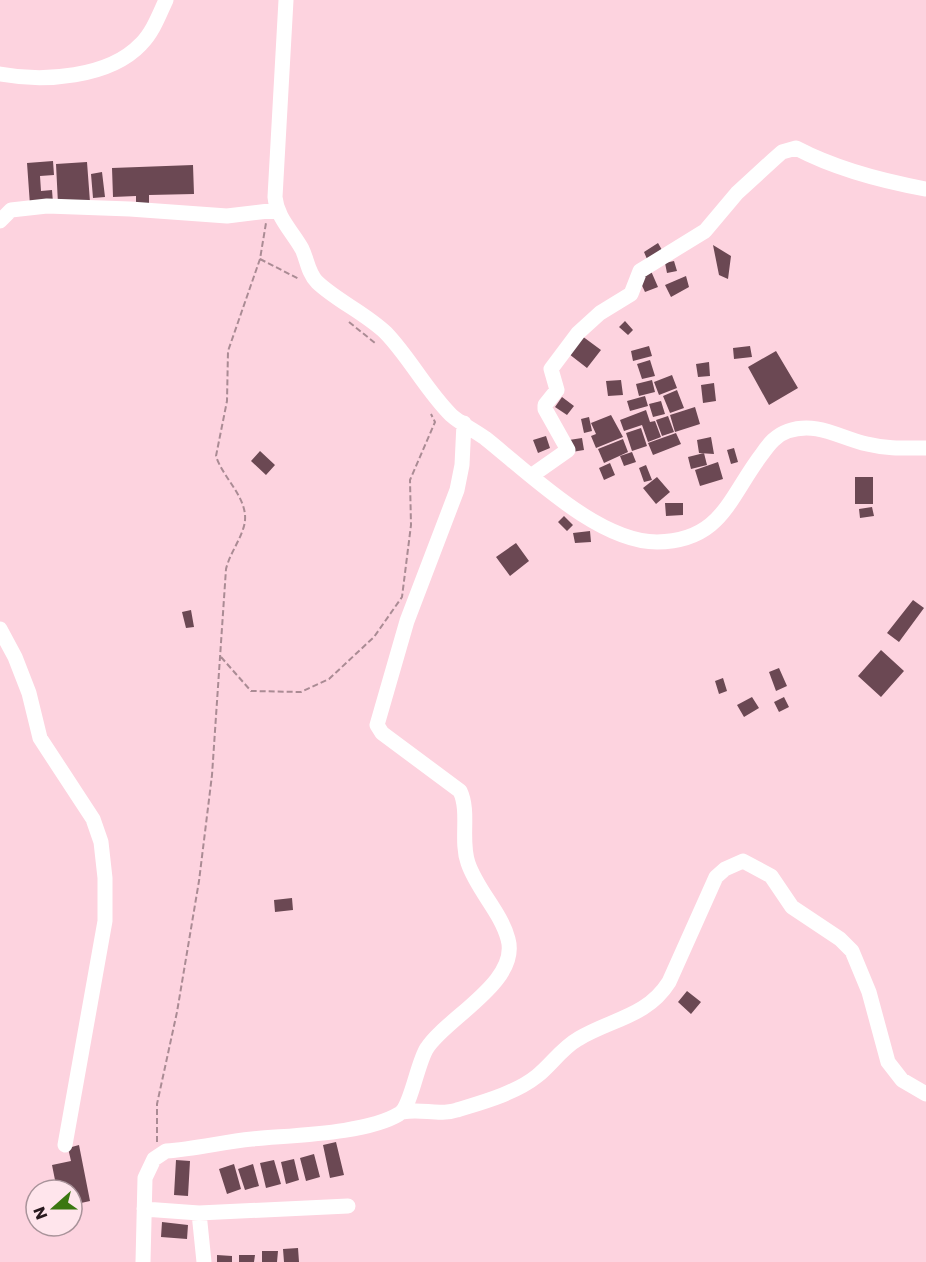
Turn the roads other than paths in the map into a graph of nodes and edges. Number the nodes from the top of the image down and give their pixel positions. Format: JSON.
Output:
{"nodes":[{"id":1,"x":166,"y":0,"type":"edge"},
{"id":2,"x":286,"y":0,"type":"edge"},
{"id":3,"x":0,"y":74,"type":"edge"},
{"id":4,"x":926,"y":189,"type":"edge"},
{"id":5,"x":272,"y":212,"type":"junction"},
{"id":6,"x":0,"y":221,"type":"edge"},
{"id":7,"x":464,"y":423,"type":"junction"},
{"id":8,"x":926,"y":448,"type":"edge"},
{"id":9,"x":531,"y":476,"type":"junction"},
{"id":10,"x":0,"y":630,"type":"edge"},
{"id":11,"x":926,"y":1094,"type":"edge"},
{"id":12,"x":403,"y":1112,"type":"junction"},
{"id":13,"x":65,"y":1145,"type":"dead end"},
{"id":14,"x":348,"y":1206,"type":"dead end"},
{"id":15,"x":144,"y":1209,"type":"junction"},
{"id":16,"x":199,"y":1213,"type":"junction"},
{"id":17,"x":143,"y":1262,"type":"edge"},
{"id":18,"x":204,"y":1262,"type":"edge"}],
"edges":[{"from":1,"to":3,"type":"street"},
{"from":2,"to":5,"type":"street"},
{"from":4,"to":9,"type":"street"},
{"from":5,"to":6,"type":"street"},
{"from":5,"to":7,"type":"street"},
{"from":7,"to":9,"type":"street"},
{"from":7,"to":12,"type":"street"},
{"from":8,"to":9,"type":"street"},
{"from":10,"to":13,"type":"street"},
{"from":11,"to":12,"type":"street"},
{"from":12,"to":15,"type":"street"},
{"from":14,"to":16,"type":"street"},
{"from":15,"to":16,"type":"street"},
{"from":15,"to":17,"type":"street"},
{"from":16,"to":18,"type":"street"}]}
